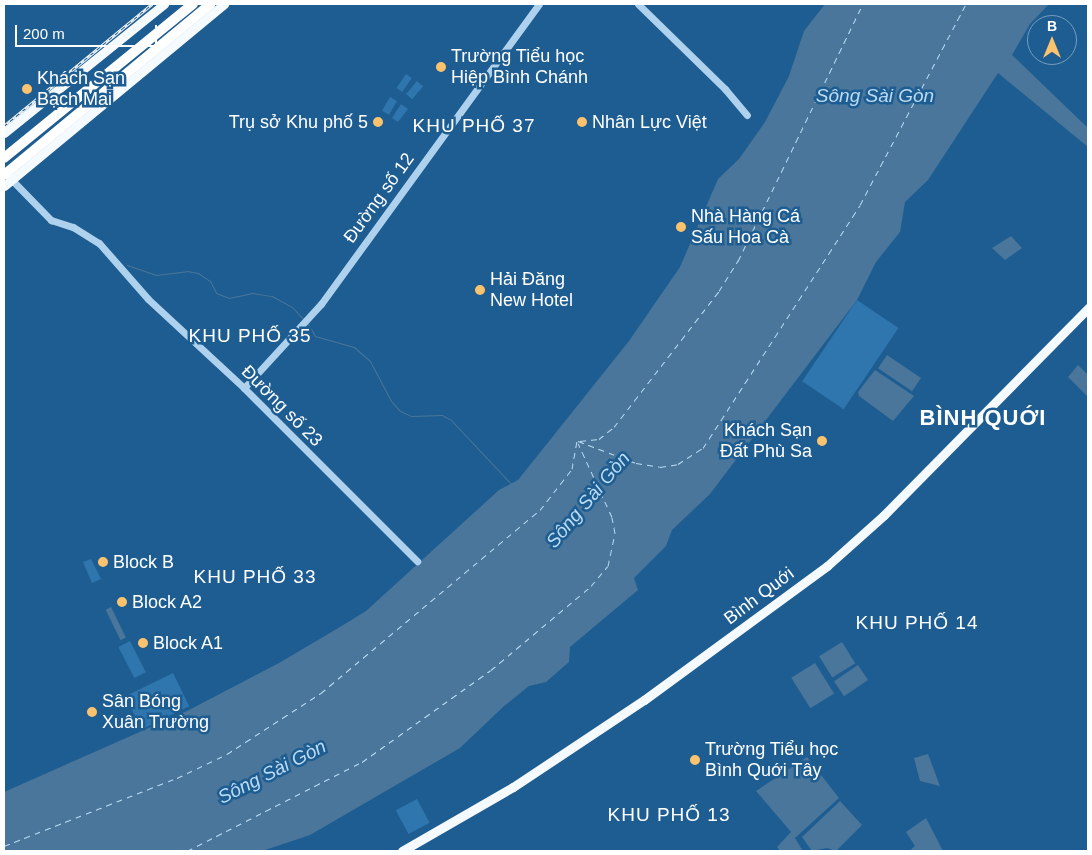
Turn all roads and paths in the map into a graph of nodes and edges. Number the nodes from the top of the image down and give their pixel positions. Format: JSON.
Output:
{"nodes":[{"id":1,"x":164,"y":4,"type":"edge"},
{"id":2,"x":193,"y":4,"type":"edge"},
{"id":3,"x":211,"y":4,"type":"edge"},
{"id":4,"x":224,"y":4,"type":"edge"},
{"id":5,"x":539,"y":4,"type":"edge"},
{"id":6,"x":638,"y":4,"type":"edge"},
{"id":7,"x":747,"y":116,"type":"dead end"},
{"id":8,"x":4,"y":133,"type":"edge"},
{"id":9,"x":4,"y":158,"type":"edge"},
{"id":10,"x":7,"y":176,"type":"edge"},
{"id":11,"x":4,"y":186,"type":"edge"},
{"id":12,"x":1088,"y":308,"type":"edge"},
{"id":13,"x":244,"y":388,"type":"junction"},
{"id":14,"x":417,"y":561,"type":"dead end"},
{"id":15,"x":402,"y":851,"type":"edge"}],
"edges":[{"from":1,"to":8,"type":"main road"},
{"from":2,"to":9,"type":"highway"},
{"from":3,"to":10,"type":"highway"},
{"from":4,"to":10,"type":"main road"},
{"from":5,"to":13,"type":"street","name":"Đường số 12"},
{"from":6,"to":7,"type":"street"},
{"from":10,"to":11,"type":"main road"},
{"from":10,"to":13,"type":"street","name":"Đường số 23"},
{"from":12,"to":15,"type":"main road","name":"Bình Quới"},
{"from":13,"to":14,"type":"street","name":"Đường số 23"}]}
